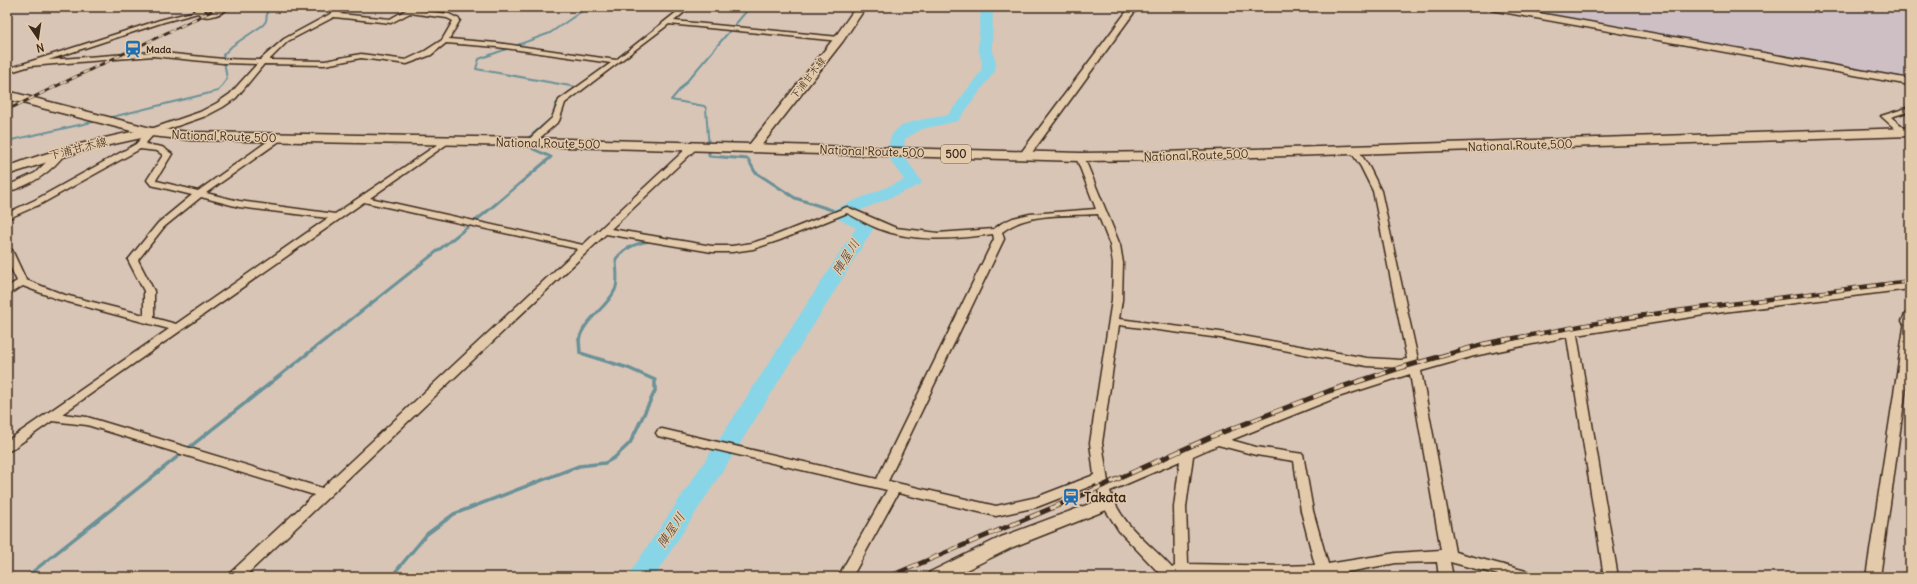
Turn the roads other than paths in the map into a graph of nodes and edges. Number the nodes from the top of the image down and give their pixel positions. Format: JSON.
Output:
{"nodes":[{"id":1,"x":227,"y":7,"type":"edge"},
{"id":2,"x":348,"y":7,"type":"edge"},
{"id":3,"x":415,"y":7,"type":"edge"},
{"id":4,"x":687,"y":7,"type":"edge"},
{"id":5,"x":861,"y":7,"type":"edge"},
{"id":6,"x":1134,"y":7,"type":"edge"},
{"id":7,"x":1491,"y":7,"type":"edge"},
{"id":8,"x":203,"y":9,"type":"edge"},
{"id":9,"x":409,"y":11,"type":"junction"},
{"id":10,"x":334,"y":15,"type":"junction"},
{"id":11,"x":666,"y":22,"type":"junction"},
{"id":12,"x":839,"y":39,"type":"junction"},
{"id":13,"x":445,"y":41,"type":"junction"},
{"id":14,"x":264,"y":62,"type":"junction"},
{"id":15,"x":617,"y":62,"type":"junction"},
{"id":16,"x":28,"y":64,"type":"junction"},
{"id":17,"x":7,"y":72,"type":"edge"},
{"id":18,"x":1910,"y":82,"type":"edge"},
{"id":19,"x":7,"y":95,"type":"edge"},
{"id":20,"x":1910,"y":109,"type":"edge"},
{"id":21,"x":151,"y":132,"type":"junction"},
{"id":22,"x":1907,"y":132,"type":"edge"},
{"id":23,"x":278,"y":138,"type":"junction"},
{"id":24,"x":447,"y":140,"type":"junction"},
{"id":25,"x":530,"y":142,"type":"junction"},
{"id":26,"x":139,"y":146,"type":"junction"},
{"id":27,"x":693,"y":147,"type":"junction"},
{"id":28,"x":753,"y":148,"type":"junction"},
{"id":29,"x":1354,"y":150,"type":"junction"},
{"id":30,"x":63,"y":151,"type":"junction"},
{"id":31,"x":1024,"y":156,"type":"junction"},
{"id":32,"x":1080,"y":157,"type":"junction"},
{"id":33,"x":7,"y":171,"type":"edge"},
{"id":34,"x":7,"y":189,"type":"edge"},
{"id":35,"x":200,"y":193,"type":"junction"},
{"id":36,"x":363,"y":200,"type":"junction"},
{"id":37,"x":1101,"y":211,"type":"junction"},
{"id":38,"x":7,"y":216,"type":"edge"},
{"id":39,"x":338,"y":217,"type":"junction"},
{"id":40,"x":997,"y":230,"type":"junction"},
{"id":41,"x":604,"y":231,"type":"junction"},
{"id":42,"x":585,"y":248,"type":"junction"},
{"id":43,"x":7,"y":250,"type":"edge"},
{"id":44,"x":22,"y":282,"type":"junction"},
{"id":45,"x":1910,"y":286,"type":"edge"},
{"id":46,"x":7,"y":292,"type":"edge"},
{"id":47,"x":1910,"y":317,"type":"edge"},
{"id":48,"x":148,"y":320,"type":"junction"},
{"id":49,"x":1113,"y":321,"type":"junction"},
{"id":50,"x":1910,"y":321,"type":"edge"},
{"id":51,"x":179,"y":328,"type":"junction"},
{"id":52,"x":1571,"y":332,"type":"junction"},
{"id":53,"x":1414,"y":365,"type":"junction"},
{"id":54,"x":51,"y":417,"type":"junction"},
{"id":55,"x":662,"y":433,"type":"dead end"},
{"id":56,"x":1216,"y":440,"type":"junction"},
{"id":57,"x":7,"y":447,"type":"edge"},
{"id":58,"x":1187,"y":453,"type":"junction"},
{"id":59,"x":880,"y":485,"type":"junction"},
{"id":60,"x":895,"y":488,"type":"junction"},
{"id":61,"x":1104,"y":490,"type":"junction"},
{"id":62,"x":324,"y":493,"type":"junction"},
{"id":63,"x":1445,"y":556,"type":"junction"},
{"id":64,"x":1326,"y":572,"type":"edge"},
{"id":65,"x":1175,"y":574,"type":"edge"},
{"id":66,"x":235,"y":577,"type":"edge"},
{"id":67,"x":845,"y":577,"type":"edge"},
{"id":68,"x":936,"y":577,"type":"edge"},
{"id":69,"x":1446,"y":577,"type":"edge"},
{"id":70,"x":1526,"y":577,"type":"edge"},
{"id":71,"x":1611,"y":577,"type":"edge"},
{"id":72,"x":1873,"y":577,"type":"edge"}],
"edges":[{"from":1,"to":8,"type":"street"},
{"from":2,"to":10,"type":"street"},
{"from":3,"to":9,"type":"street"},
{"from":4,"to":11,"type":"street"},
{"from":5,"to":12,"type":"main road","name":"下浦甘木線"},
{"from":6,"to":31,"type":"street"},
{"from":7,"to":18,"type":"street"},
{"from":8,"to":16,"type":"street"},
{"from":9,"to":10,"type":"street"},
{"from":9,"to":13,"type":"street"},
{"from":10,"to":14,"type":"street"},
{"from":11,"to":12,"type":"street"},
{"from":11,"to":15,"type":"street"},
{"from":12,"to":28,"type":"main road","name":"下浦甘木線"},
{"from":13,"to":14,"type":"street"},
{"from":13,"to":15,"type":"street"},
{"from":14,"to":16,"type":"street"},
{"from":14,"to":21,"type":"street"},
{"from":15,"to":25,"type":"street"},
{"from":16,"to":17,"type":"street"},
{"from":19,"to":21,"type":"highway","name":"National Route 500","number":"500"},
{"from":20,"to":22,"type":"street"},
{"from":21,"to":23,"type":"highway","name":"National Route 500","number":"500"},
{"from":21,"to":26,"type":"street"},
{"from":21,"to":30,"type":"main road","name":"下浦甘木線"},
{"from":22,"to":29,"type":"highway","name":"National Route 500","number":"500"},
{"from":23,"to":24,"type":"highway","name":"National Route 500","number":"500"},
{"from":23,"to":35,"type":"street"},
{"from":24,"to":25,"type":"highway","name":"National Route 500","number":"500"},
{"from":24,"to":36,"type":"street"},
{"from":25,"to":27,"type":"highway","name":"National Route 500","number":"500"},
{"from":26,"to":35,"type":"street"},
{"from":26,"to":38,"type":"street"},
{"from":27,"to":28,"type":"highway","name":"National Route 500","number":"500"},
{"from":27,"to":41,"type":"street"},
{"from":28,"to":31,"type":"highway","name":"National Route 500","number":"500"},
{"from":29,"to":32,"type":"highway","name":"National Route 500","number":"500"},
{"from":29,"to":53,"type":"street"},
{"from":30,"to":33,"type":"main road","name":"下浦甘木線"},
{"from":30,"to":34,"type":"street"},
{"from":31,"to":32,"type":"highway","name":"National Route 500","number":"500"},
{"from":32,"to":37,"type":"street"},
{"from":35,"to":39,"type":"street"},
{"from":35,"to":48,"type":"street"},
{"from":36,"to":39,"type":"street"},
{"from":36,"to":42,"type":"street"},
{"from":37,"to":40,"type":"street"},
{"from":37,"to":49,"type":"street"},
{"from":39,"to":51,"type":"street"},
{"from":40,"to":41,"type":"street"},
{"from":40,"to":59,"type":"street"},
{"from":41,"to":42,"type":"street"},
{"from":42,"to":62,"type":"street"},
{"from":43,"to":44,"type":"street"},
{"from":44,"to":46,"type":"street"},
{"from":44,"to":48,"type":"street"},
{"from":45,"to":52,"type":"street"},
{"from":47,"to":50,"type":"street"},
{"from":48,"to":51,"type":"street"},
{"from":49,"to":53,"type":"street"},
{"from":49,"to":61,"type":"street"},
{"from":50,"to":72,"type":"street"},
{"from":51,"to":54,"type":"street"},
{"from":52,"to":53,"type":"street"},
{"from":52,"to":71,"type":"street"},
{"from":53,"to":56,"type":"street"},
{"from":53,"to":63,"type":"street"},
{"from":54,"to":57,"type":"street"},
{"from":54,"to":62,"type":"street"},
{"from":55,"to":59,"type":"street"},
{"from":56,"to":58,"type":"street"},
{"from":56,"to":64,"type":"street"},
{"from":58,"to":61,"type":"street"},
{"from":58,"to":65,"type":"street"},
{"from":59,"to":60,"type":"street"},
{"from":60,"to":61,"type":"street"},
{"from":60,"to":67,"type":"street"},
{"from":61,"to":65,"type":"street"},
{"from":61,"to":68,"type":"street"},
{"from":62,"to":66,"type":"street"},
{"from":63,"to":64,"type":"street"},
{"from":63,"to":69,"type":"street"},
{"from":63,"to":70,"type":"street"},
{"from":64,"to":65,"type":"street"}]}
